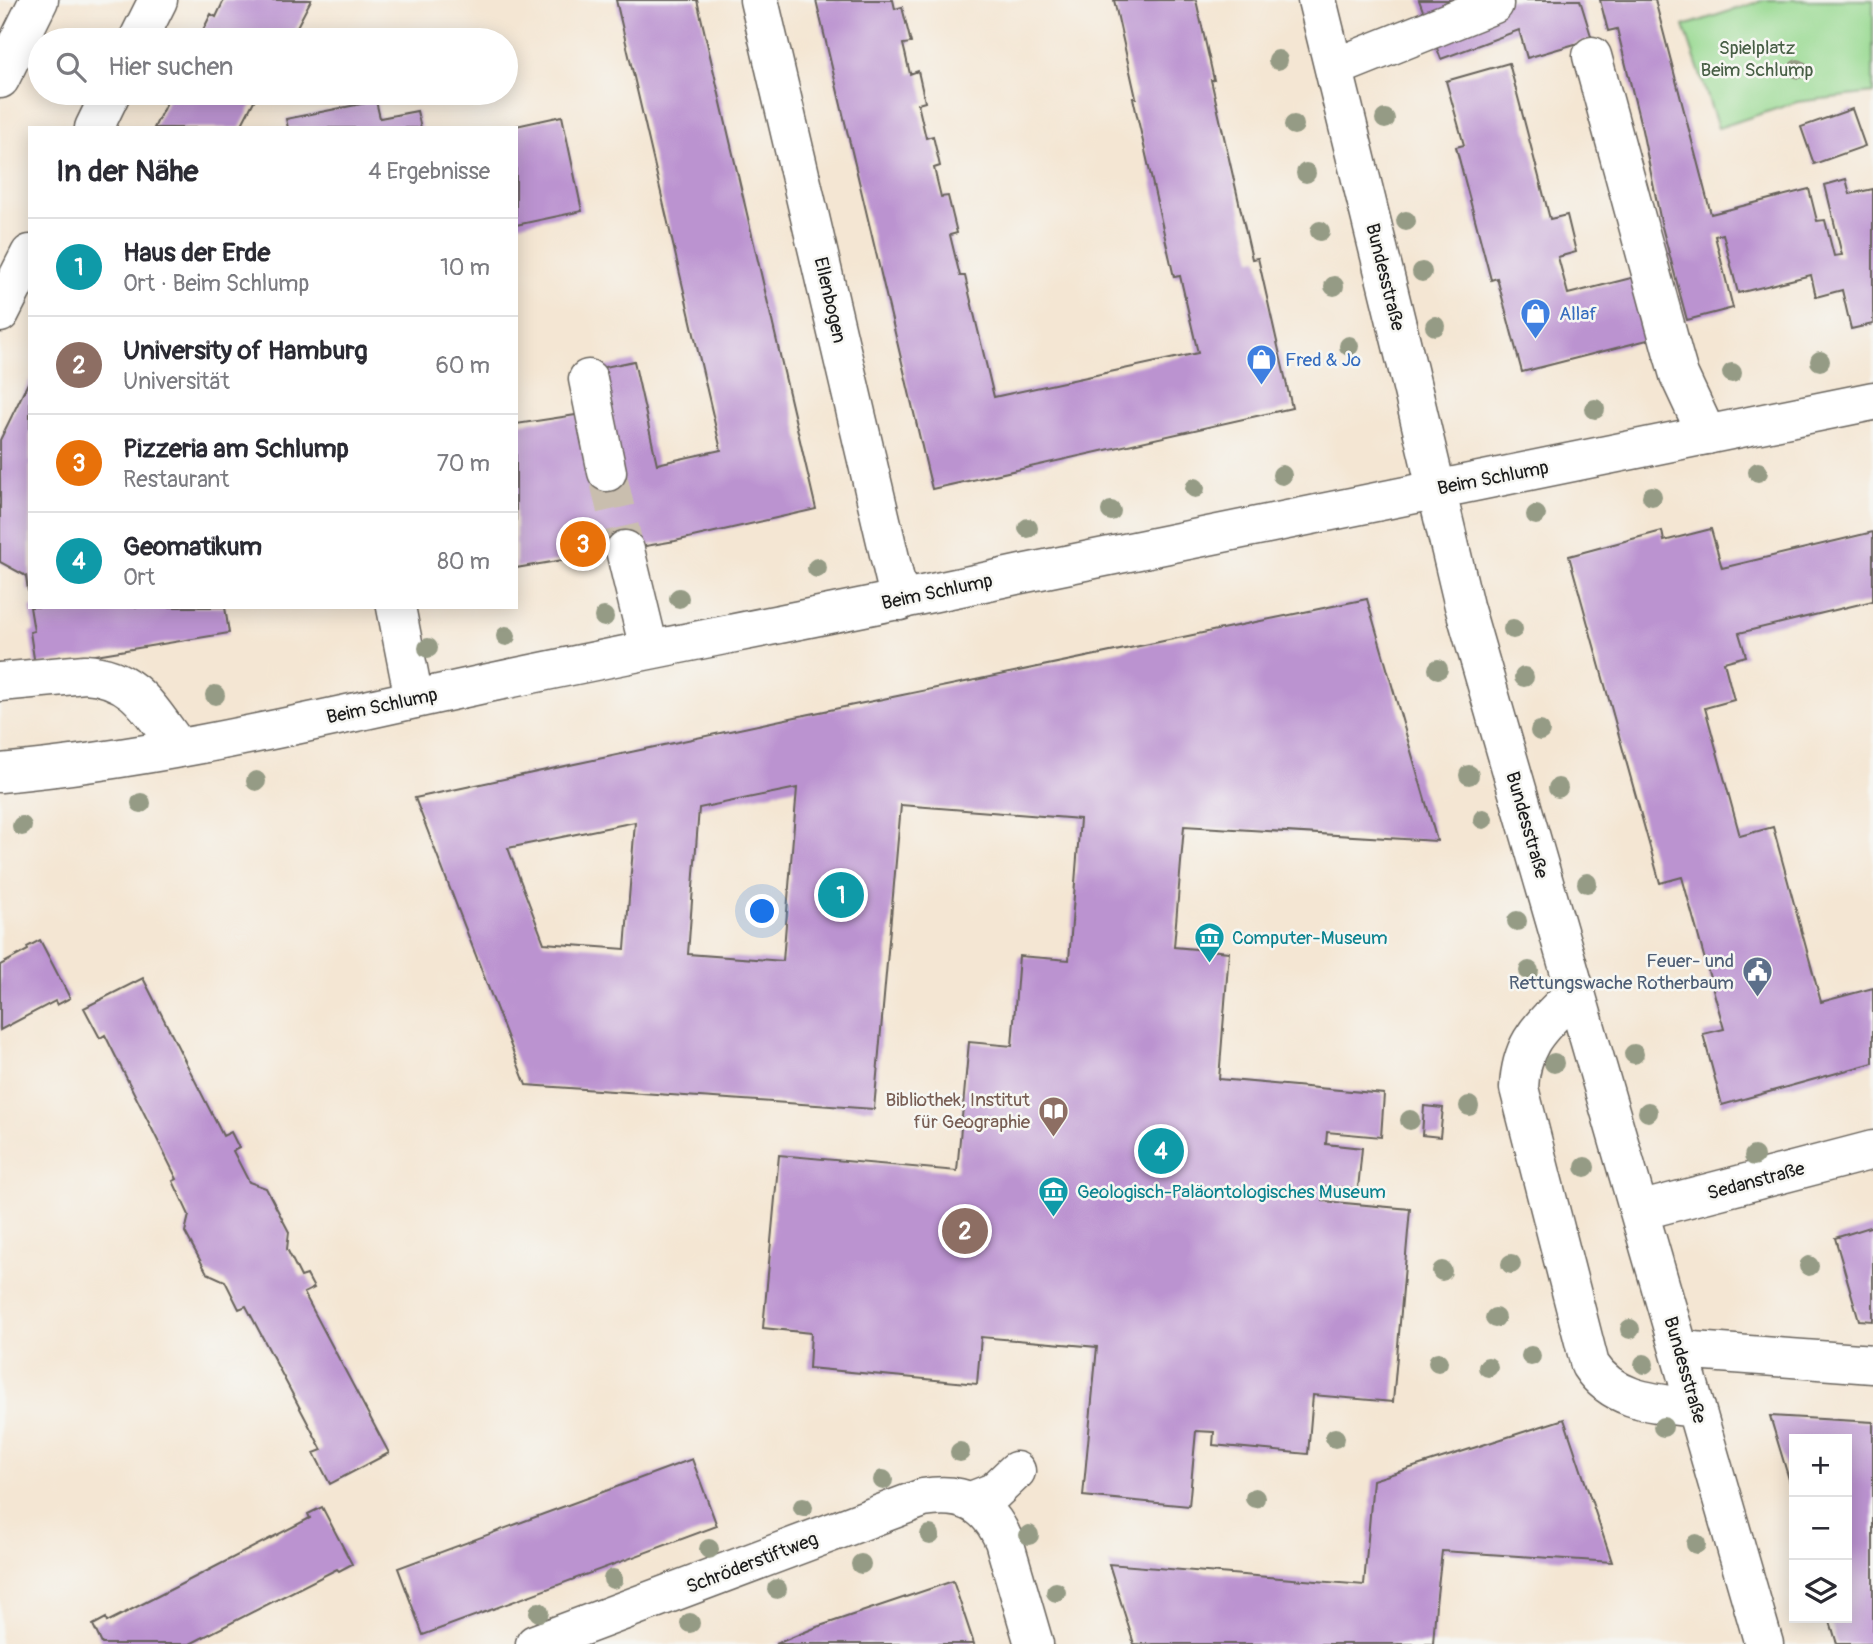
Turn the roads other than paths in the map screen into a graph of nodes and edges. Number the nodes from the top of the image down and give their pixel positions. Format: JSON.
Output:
{"nodes":[{"id":1,"x":39,"y":0,"type":"edge"},
{"id":2,"x":158,"y":0,"type":"edge"},
{"id":3,"x":759,"y":0,"type":"edge"},
{"id":4,"x":1317,"y":0,"type":"edge"},
{"id":5,"x":1493,"y":0,"type":"edge"},
{"id":6,"x":144,"y":28,"type":"edge"},
{"id":7,"x":1592,"y":56,"type":"dead end"},
{"id":8,"x":1334,"y":68,"type":"junction"},
{"id":9,"x":0,"y":79,"type":"edge"},
{"id":10,"x":105,"y":105,"type":"edge"},
{"id":11,"x":94,"y":126,"type":"edge"},
{"id":12,"x":28,"y":258,"type":"edge"},
{"id":13,"x":0,"y":313,"type":"edge"},
{"id":14,"x":587,"y":379,"type":"dead end"},
{"id":15,"x":1873,"y":401,"type":"edge"},
{"id":16,"x":1707,"y":435,"type":"junction"},
{"id":17,"x":607,"y":472,"type":"tunnel mouth"},
{"id":18,"x":1435,"y":490,"type":"junction"},
{"id":19,"x":625,"y":550,"type":"tunnel mouth"},
{"id":20,"x":900,"y":601,"type":"junction"},
{"id":21,"x":396,"y":609,"type":"edge"},
{"id":22,"x":649,"y":649,"type":"junction"},
{"id":23,"x":0,"y":682,"type":"edge"},
{"id":24,"x":414,"y":699,"type":"junction"},
{"id":25,"x":179,"y":748,"type":"junction"},
{"id":26,"x":0,"y":773,"type":"edge"},
{"id":27,"x":1575,"y":992,"type":"junction"},
{"id":28,"x":1873,"y":1150,"type":"edge"},
{"id":29,"x":1639,"y":1211,"type":"junction"},
{"id":30,"x":1679,"y":1350,"type":"junction"},
{"id":31,"x":1873,"y":1364,"type":"edge"},
{"id":32,"x":1696,"y":1408,"type":"junction"},
{"id":33,"x":1016,"y":1471,"type":"dead end"},
{"id":34,"x":971,"y":1501,"type":"junction"},
{"id":35,"x":535,"y":1644,"type":"edge"},
{"id":36,"x":1034,"y":1644,"type":"edge"},
{"id":37,"x":1764,"y":1644,"type":"edge"}],
"edges":[{"from":1,"to":9,"type":"street"},
{"from":2,"to":6,"type":"street"},
{"from":3,"to":20,"type":"street","name":"Ellenbogen"},
{"from":4,"to":8,"type":"street","name":"Bundesstraße"},
{"from":5,"to":8,"type":"street"},
{"from":7,"to":16,"type":"street"},
{"from":8,"to":18,"type":"street","name":"Bundesstraße"},
{"from":10,"to":11,"type":"street"},
{"from":12,"to":13,"type":"street"},
{"from":14,"to":17,"type":"street"},
{"from":15,"to":16,"type":"street","name":"Beim Schlump"},
{"from":16,"to":18,"type":"street","name":"Beim Schlump"},
{"from":18,"to":20,"type":"street","name":"Beim Schlump"},
{"from":18,"to":27,"type":"street","name":"Bundesstraße"},
{"from":19,"to":22,"type":"street"},
{"from":20,"to":22,"type":"street","name":"Beim Schlump"},
{"from":21,"to":24,"type":"street"},
{"from":22,"to":24,"type":"street","name":"Beim Schlump"},
{"from":23,"to":25,"type":"street"},
{"from":24,"to":25,"type":"street","name":"Beim Schlump"},
{"from":25,"to":26,"type":"street","name":"Beim Schlump"},
{"from":27,"to":29,"type":"street","name":"Bundesstraße"},
{"from":27,"to":32,"type":"street"},
{"from":28,"to":29,"type":"street","name":"Sedanstraße"},
{"from":29,"to":30,"type":"street","name":"Bundesstraße"},
{"from":30,"to":31,"type":"street"},
{"from":30,"to":32,"type":"street","name":"Bundesstraße"},
{"from":32,"to":37,"type":"street","name":"Bundesstraße"},
{"from":33,"to":34,"type":"street"},
{"from":34,"to":35,"type":"street","name":"Schröderstiftweg"},
{"from":34,"to":36,"type":"street"}]}
